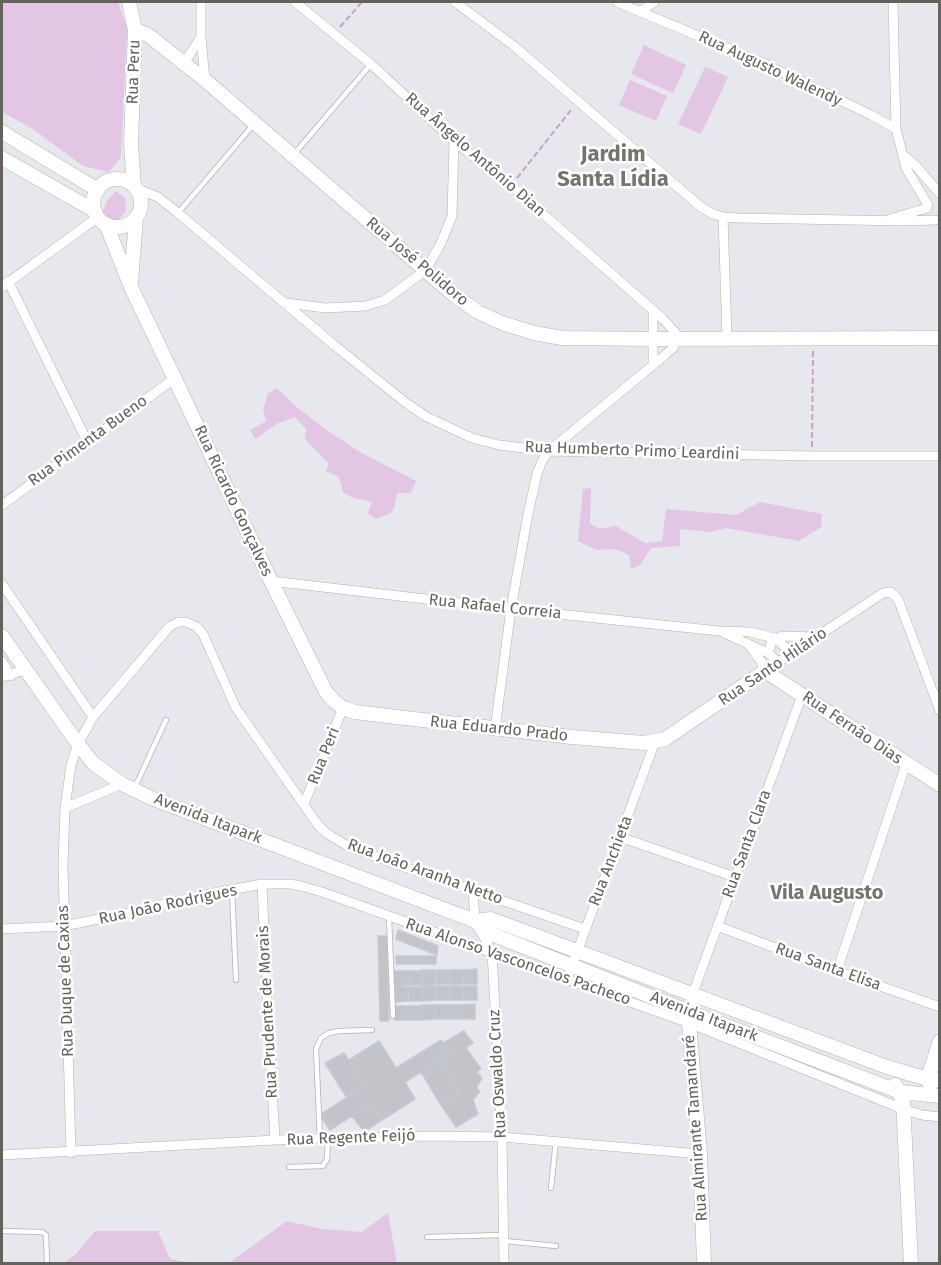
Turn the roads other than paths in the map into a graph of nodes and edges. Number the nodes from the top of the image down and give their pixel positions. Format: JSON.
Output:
{"nodes":[{"id":1,"x":129,"y":2,"type":"edge"},
{"id":2,"x":201,"y":2,"type":"edge"},
{"id":3,"x":295,"y":2,"type":"edge"},
{"id":4,"x":456,"y":2,"type":"edge"},
{"id":5,"x":617,"y":2,"type":"edge"},
{"id":6,"x":654,"y":2,"type":"edge"},
{"id":7,"x":893,"y":2,"type":"edge"},
{"id":8,"x":641,"y":11,"type":"junction"},
{"id":9,"x":135,"y":30,"type":"junction"},
{"id":10,"x":201,"y":38,"type":"junction"},
{"id":11,"x":184,"y":63,"type":"junction"},
{"id":12,"x":371,"y":64,"type":"junction"},
{"id":13,"x":205,"y":80,"type":"junction"},
{"id":14,"x":254,"y":124,"type":"junction"},
{"id":15,"x":896,"y":129,"type":"junction"},
{"id":16,"x":2,"y":132,"type":"edge"},
{"id":17,"x":454,"y":141,"type":"junction"},
{"id":18,"x":903,"y":155,"type":"junction"},
{"id":19,"x":292,"y":157,"type":"junction"},
{"id":20,"x":2,"y":158,"type":"edge"},
{"id":21,"x":133,"y":189,"type":"junction"},
{"id":22,"x":98,"y":190,"type":"junction"},
{"id":23,"x":939,"y":196,"type":"edge"},
{"id":24,"x":928,"y":207,"type":"junction"},
{"id":25,"x":178,"y":213,"type":"junction"},
{"id":26,"x":99,"y":217,"type":"junction"},
{"id":27,"x":723,"y":217,"type":"junction"},
{"id":28,"x":136,"y":218,"type":"junction"},
{"id":29,"x":888,"y":220,"type":"junction"},
{"id":30,"x":938,"y":220,"type":"edge"},
{"id":31,"x":426,"y":270,"type":"junction"},
{"id":32,"x":5,"y":284,"type":"edge"},
{"id":33,"x":131,"y":287,"type":"junction"},
{"id":34,"x":287,"y":303,"type":"junction"},
{"id":35,"x":653,"y":310,"type":"junction"},
{"id":36,"x":727,"y":338,"type":"junction"},
{"id":37,"x":939,"y":338,"type":"edge"},
{"id":38,"x":654,"y":339,"type":"junction"},
{"id":39,"x":677,"y":339,"type":"junction"},
{"id":40,"x":654,"y":364,"type":"junction"},
{"id":41,"x":175,"y":378,"type":"junction"},
{"id":42,"x":87,"y":441,"type":"junction"},
{"id":43,"x":549,"y":451,"type":"junction"},
{"id":44,"x":939,"y":456,"type":"edge"},
{"id":45,"x":2,"y":505,"type":"edge"},
{"id":46,"x":271,"y":581,"type":"junction"},
{"id":47,"x":2,"y":584,"type":"edge"},
{"id":48,"x":511,"y":609,"type":"junction"},
{"id":49,"x":719,"y":631,"type":"junction"},
{"id":50,"x":2,"y":636,"type":"edge"},
{"id":51,"x":816,"y":637,"type":"junction"},
{"id":52,"x":775,"y":638,"type":"junction"},
{"id":53,"x":747,"y":643,"type":"junction"},
{"id":54,"x":768,"y":653,"type":"junction"},
{"id":55,"x":791,"y":653,"type":"junction"},
{"id":56,"x":2,"y":661,"type":"edge"},
{"id":57,"x":778,"y":662,"type":"junction"},
{"id":58,"x":765,"y":671,"type":"junction"},
{"id":59,"x":12,"y":674,"type":"edge"},
{"id":60,"x":802,"y":695,"type":"junction"},
{"id":61,"x":343,"y":708,"type":"junction"},
{"id":62,"x":939,"y":711,"type":"edge"},
{"id":63,"x":93,"y":717,"type":"junction"},
{"id":64,"x":166,"y":720,"type":"dead end"},
{"id":65,"x":495,"y":729,"type":"junction"},
{"id":66,"x":655,"y":742,"type":"junction"},
{"id":67,"x":78,"y":744,"type":"junction"},
{"id":68,"x":906,"y":764,"type":"junction"},
{"id":69,"x":939,"y":785,"type":"edge"},
{"id":70,"x":128,"y":787,"type":"junction"},
{"id":71,"x":304,"y":804,"type":"junction"},
{"id":72,"x":65,"y":808,"type":"junction"},
{"id":73,"x":620,"y":837,"type":"junction"},
{"id":74,"x":735,"y":877,"type":"junction"},
{"id":75,"x":262,"y":884,"type":"junction"},
{"id":76,"x":232,"y":890,"type":"junction"},
{"id":77,"x":472,"y":890,"type":"junction"},
{"id":78,"x":389,"y":917,"type":"junction"},
{"id":79,"x":475,"y":921,"type":"junction"},
{"id":80,"x":64,"y":926,"type":"junction"},
{"id":81,"x":717,"y":926,"type":"junction"},
{"id":82,"x":2,"y":929,"type":"edge"},
{"id":83,"x":585,"y":929,"type":"junction"},
{"id":84,"x":577,"y":951,"type":"junction"},
{"id":85,"x":492,"y":952,"type":"junction"},
{"id":86,"x":837,"y":971,"type":"junction"},
{"id":87,"x":569,"y":972,"type":"junction"},
{"id":88,"x":236,"y":980,"type":"dead end"},
{"id":89,"x":693,"y":993,"type":"junction"},
{"id":90,"x":939,"y":1007,"type":"edge"},
{"id":91,"x":393,"y":1016,"type":"dead end"},
{"id":92,"x":689,"y":1017,"type":"junction"},
{"id":93,"x":769,"y":1023,"type":"junction"},
{"id":94,"x":372,"y":1030,"type":"dead end"},
{"id":95,"x":939,"y":1041,"type":"edge"},
{"id":96,"x":887,"y":1067,"type":"junction"},
{"id":97,"x":934,"y":1080,"type":"edge"},
{"id":98,"x":900,"y":1092,"type":"junction"},
{"id":99,"x":938,"y":1097,"type":"edge"},
{"id":100,"x":903,"y":1109,"type":"junction"},
{"id":101,"x":939,"y":1117,"type":"edge"},
{"id":102,"x":502,"y":1137,"type":"junction"},
{"id":103,"x":324,"y":1139,"type":"junction"},
{"id":104,"x":275,"y":1140,"type":"junction"},
{"id":105,"x":556,"y":1141,"type":"junction"},
{"id":106,"x":71,"y":1153,"type":"junction"},
{"id":107,"x":700,"y":1154,"type":"junction"},
{"id":108,"x":2,"y":1155,"type":"edge"},
{"id":109,"x":289,"y":1167,"type":"dead end"},
{"id":110,"x":551,"y":1188,"type":"dead end"},
{"id":111,"x":2,"y":1231,"type":"edge"},
{"id":112,"x":427,"y":1237,"type":"dead end"},
{"id":113,"x":503,"y":1238,"type":"junction"},
{"id":114,"x":556,"y":1246,"type":"dead end"},
{"id":115,"x":47,"y":1262,"type":"edge"},
{"id":116,"x":504,"y":1263,"type":"edge"},
{"id":117,"x":704,"y":1263,"type":"edge"},
{"id":118,"x":911,"y":1263,"type":"edge"}],
"edges":[{"from":1,"to":9,"type":"street","name":"Rua Peru"},
{"from":2,"to":10,"type":"street"},
{"from":3,"to":12,"type":"street","name":"Rua Ângelo Antônio Dian"},
{"from":4,"to":27,"type":"street"},
{"from":5,"to":8,"type":"street","name":"Rua Augusto Walendy"},
{"from":6,"to":8,"type":"street"},
{"from":7,"to":15,"type":"street"},
{"from":8,"to":15,"type":"street","name":"Rua Augusto Walendy"},
{"from":9,"to":11,"type":"street","name":"Rua José Polidoro"},
{"from":9,"to":21,"type":"street","name":"Rua Peru"},
{"from":10,"to":11,"type":"street"},
{"from":10,"to":13,"type":"street"},
{"from":11,"to":13,"type":"street","name":"Rua José Polidoro"},
{"from":12,"to":17,"type":"street","name":"Rua Ângelo Antônio Dian"},
{"from":12,"to":19,"type":"lane"},
{"from":13,"to":14,"type":"street","name":"Rua José Polidoro"},
{"from":14,"to":19,"type":"street","name":"Rua José Polidoro"},
{"from":14,"to":25,"type":"lane"},
{"from":15,"to":18,"type":"street"},
{"from":16,"to":22,"type":"street"},
{"from":17,"to":31,"type":"street"},
{"from":17,"to":35,"type":"street","name":"Rua Ângelo Antônio Dian"},
{"from":18,"to":23,"type":"street"},
{"from":18,"to":24,"type":"street"},
{"from":19,"to":31,"type":"street","name":"Rua José Polidoro"},
{"from":20,"to":26,"type":"street"},
{"from":21,"to":22,"type":"street"},
{"from":21,"to":25,"type":"street","name":"Rua Humberto Primo Leardini"},
{"from":21,"to":28,"type":"street"},
{"from":22,"to":26,"type":"street"},
{"from":23,"to":24,"type":"street"},
{"from":24,"to":29,"type":"street"},
{"from":24,"to":30,"type":"street"},
{"from":25,"to":34,"type":"street","name":"Rua Humberto Primo Leardini"},
{"from":26,"to":28,"type":"street"},
{"from":26,"to":32,"type":"street"},
{"from":26,"to":33,"type":"street","name":"Rua Ricardo Gonçalves"},
{"from":27,"to":29,"type":"street"},
{"from":27,"to":36,"type":"street"},
{"from":28,"to":33,"type":"street","name":"Rua Ricardo Gonçalves"},
{"from":29,"to":30,"type":"street"},
{"from":31,"to":34,"type":"street"},
{"from":31,"to":38,"type":"street","name":"Rua José Polidoro"},
{"from":32,"to":42,"type":"street"},
{"from":33,"to":41,"type":"street","name":"Rua Ricardo Gonçalves"},
{"from":34,"to":43,"type":"street","name":"Rua Humberto Primo Leardini"},
{"from":35,"to":38,"type":"street"},
{"from":35,"to":39,"type":"street","name":"Rua Ângelo Antônio Dian"},
{"from":36,"to":37,"type":"street","name":"Rua José Polidoro"},
{"from":36,"to":39,"type":"street","name":"Rua José Polidoro"},
{"from":38,"to":39,"type":"street","name":"Rua José Polidoro"},
{"from":38,"to":40,"type":"street"},
{"from":39,"to":40,"type":"street"},
{"from":40,"to":43,"type":"street"},
{"from":41,"to":42,"type":"street","name":"Rua Pimenta Bueno"},
{"from":41,"to":46,"type":"street","name":"Rua Ricardo Gonçalves"},
{"from":42,"to":45,"type":"street","name":"Rua Pimenta Bueno"},
{"from":43,"to":44,"type":"street","name":"Rua Humberto Primo Leardini"},
{"from":43,"to":48,"type":"street"},
{"from":46,"to":48,"type":"street","name":"Rua Rafael Correia"},
{"from":46,"to":61,"type":"street","name":"Rua Ricardo Gonçalves"},
{"from":47,"to":63,"type":"street"},
{"from":48,"to":49,"type":"street","name":"Rua Rafael Correia"},
{"from":48,"to":65,"type":"street"},
{"from":49,"to":52,"type":"street","name":"Rua Rafael Correia"},
{"from":49,"to":53,"type":"street","name":"Rua Rafael Correia"},
{"from":50,"to":59,"type":"street","name":"Avenida Itapark"},
{"from":51,"to":52,"type":"street","name":"Rua Rafael Correia"},
{"from":51,"to":55,"type":"street","name":"Rua Santo Hilário"},
{"from":51,"to":62,"type":"street","name":"Rua Santo Hilário"},
{"from":52,"to":54,"type":"street"},
{"from":52,"to":55,"type":"street"},
{"from":53,"to":54,"type":"street","name":"Rua Rafael Correia"},
{"from":53,"to":58,"type":"street"},
{"from":54,"to":57,"type":"street","name":"Rua Rafael Correia"},
{"from":55,"to":57,"type":"street","name":"Rua Santo Hilário"},
{"from":56,"to":59,"type":"street"},
{"from":57,"to":58,"type":"street","name":"Rua Santo Hilário"},
{"from":58,"to":60,"type":"street","name":"Rua Fernão Dias"},
{"from":58,"to":66,"type":"street","name":"Rua Santo Hilário"},
{"from":59,"to":67,"type":"street","name":"Avenida Itapark"},
{"from":60,"to":68,"type":"street","name":"Rua Fernão Dias"},
{"from":60,"to":74,"type":"street","name":"Rua Santa Clara"},
{"from":61,"to":65,"type":"street","name":"Rua Eduardo Prado"},
{"from":61,"to":71,"type":"street","name":"Rua Peri"},
{"from":63,"to":67,"type":"street","name":"Rua João Aranha Netto"},
{"from":63,"to":71,"type":"street","name":"Rua João Aranha Netto"},
{"from":64,"to":70,"type":"lane"},
{"from":65,"to":66,"type":"street","name":"Rua Eduardo Prado"},
{"from":66,"to":73,"type":"street","name":"Rua Anchieta"},
{"from":67,"to":70,"type":"street","name":"Avenida Itapark"},
{"from":67,"to":72,"type":"street","name":"Rua Duque de Caxias"},
{"from":68,"to":69,"type":"street","name":"Rua Fernão Dias"},
{"from":68,"to":86,"type":"street"},
{"from":70,"to":72,"type":"street"},
{"from":70,"to":79,"type":"street","name":"Avenida Itapark"},
{"from":71,"to":77,"type":"street","name":"Rua João Aranha Netto"},
{"from":72,"to":80,"type":"street","name":"Rua Duque de Caxias"},
{"from":73,"to":74,"type":"street"},
{"from":73,"to":83,"type":"street","name":"Rua Anchieta"},
{"from":74,"to":81,"type":"street","name":"Rua Santa Clara"},
{"from":75,"to":76,"type":"street","name":"Rua João Rodrigues"},
{"from":75,"to":78,"type":"street","name":"Rua Alonso Vasconcelos Pacheco"},
{"from":75,"to":104,"type":"street","name":"Rua Prudente de Morais"},
{"from":76,"to":80,"type":"street","name":"Rua João Rodrigues"},
{"from":76,"to":88,"type":"lane"},
{"from":77,"to":79,"type":"street","name":"Rua Oswaldo Cruz"},
{"from":77,"to":83,"type":"street","name":"Rua João Aranha Netto"},
{"from":78,"to":85,"type":"street","name":"Rua Alonso Vasconcelos Pacheco"},
{"from":78,"to":91,"type":"lane"},
{"from":79,"to":84,"type":"street","name":"Avenida Itapark"},
{"from":79,"to":85,"type":"street","name":"Rua Oswaldo Cruz"},
{"from":79,"to":87,"type":"street","name":"Avenida Itapark"},
{"from":80,"to":82,"type":"street","name":"Rua João Rodrigues"},
{"from":80,"to":106,"type":"street","name":"Rua Duque de Caxias"},
{"from":81,"to":86,"type":"street","name":"Rua Santa Elisa"},
{"from":81,"to":89,"type":"street","name":"Rua Santa Clara"},
{"from":83,"to":84,"type":"street","name":"Rua Anchieta"},
{"from":84,"to":87,"type":"street","name":"Rua Anchieta"},
{"from":84,"to":89,"type":"street","name":"Avenida Itapark"},
{"from":85,"to":87,"type":"street","name":"Rua Alonso Vasconcelos Pacheco"},
{"from":85,"to":102,"type":"street","name":"Rua Oswaldo Cruz"},
{"from":86,"to":90,"type":"street","name":"Rua Santa Elisa"},
{"from":87,"to":92,"type":"street","name":"Avenida Itapark"},
{"from":89,"to":92,"type":"street","name":"Rua Almirante Tamandaré"},
{"from":89,"to":93,"type":"street","name":"Avenida Itapark"},
{"from":92,"to":93,"type":"street"},
{"from":92,"to":98,"type":"street","name":"Avenida Itapark"},
{"from":92,"to":100,"type":"street"},
{"from":92,"to":107,"type":"street","name":"Rua Almirante Tamandaré"},
{"from":93,"to":96,"type":"street","name":"Avenida Itapark"},
{"from":94,"to":103,"type":"lane"},
{"from":95,"to":97,"type":"street"},
{"from":96,"to":97,"type":"street","name":"Avenida Itapark"},
{"from":96,"to":98,"type":"street"},
{"from":97,"to":99,"type":"street"},
{"from":98,"to":99,"type":"street","name":"Avenida Itapark"},
{"from":98,"to":100,"type":"street"},
{"from":100,"to":101,"type":"street"},
{"from":100,"to":118,"type":"street"},
{"from":102,"to":103,"type":"street","name":"Rua Regente Feijó"},
{"from":102,"to":105,"type":"street","name":"Rua Regente Feijó"},
{"from":102,"to":113,"type":"street","name":"Rua Oswaldo Cruz"},
{"from":103,"to":104,"type":"street","name":"Rua Regente Feijó"},
{"from":103,"to":109,"type":"lane"},
{"from":104,"to":106,"type":"street","name":"Rua Regente Feijó"},
{"from":105,"to":107,"type":"street","name":"Rua Regente Feijó"},
{"from":105,"to":110,"type":"lane"},
{"from":106,"to":108,"type":"street","name":"Rua Regente Feijó"},
{"from":107,"to":117,"type":"street","name":"Rua Almirante Tamandaré"},
{"from":111,"to":115,"type":"lane"},
{"from":112,"to":113,"type":"lane"},
{"from":113,"to":114,"type":"lane"},
{"from":113,"to":116,"type":"street","name":"Rua Oswaldo Cruz"}]}
